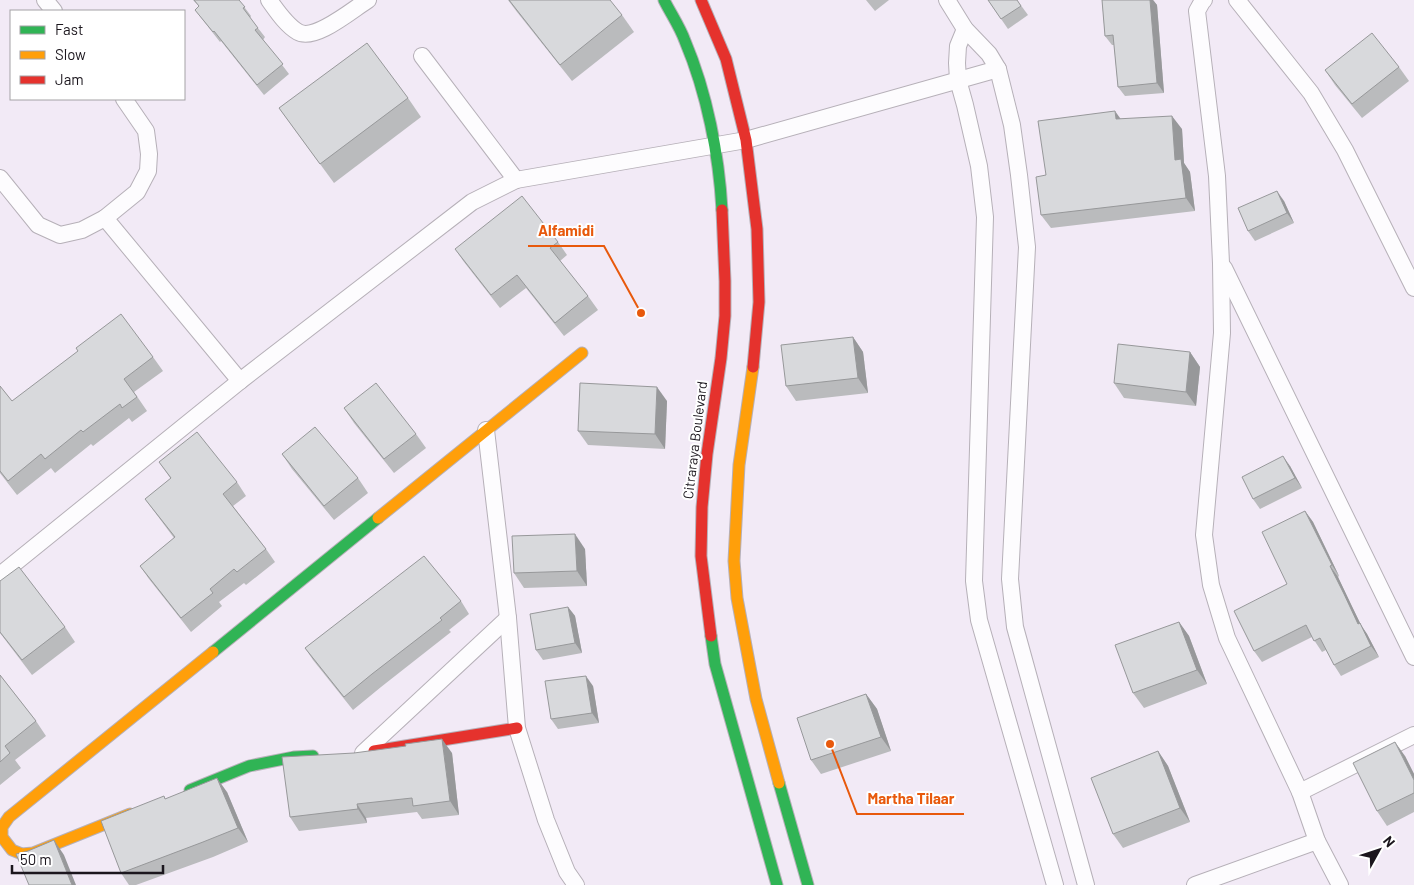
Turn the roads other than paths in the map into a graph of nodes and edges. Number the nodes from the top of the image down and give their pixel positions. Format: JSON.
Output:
{"nodes":[{"id":1,"x":45,"y":0,"type":"edge"},
{"id":2,"x":269,"y":0,"type":"edge"},
{"id":3,"x":368,"y":0,"type":"edge"},
{"id":4,"x":664,"y":0,"type":"edge"},
{"id":5,"x":701,"y":0,"type":"edge"},
{"id":6,"x":946,"y":0,"type":"edge"},
{"id":7,"x":1204,"y":0,"type":"edge"},
{"id":8,"x":1237,"y":0,"type":"edge"},
{"id":9,"x":53,"y":10,"type":"edge"},
{"id":10,"x":965,"y":29,"type":"junction"},
{"id":11,"x":422,"y":56,"type":"dead end"},
{"id":12,"x":998,"y":69,"type":"junction"},
{"id":13,"x":958,"y":80,"type":"junction"},
{"id":14,"x":125,"y":100,"type":"edge"},
{"id":15,"x":746,"y":140,"type":"junction"},
{"id":16,"x":714,"y":146,"type":"junction"},
{"id":17,"x":0,"y":178,"type":"edge"},
{"id":18,"x":516,"y":180,"type":"junction"},
{"id":19,"x":105,"y":218,"type":"junction"},
{"id":20,"x":1221,"y":263,"type":"junction"},
{"id":21,"x":1414,"y":288,"type":"edge"},
{"id":22,"x":582,"y":353,"type":"dead end"},
{"id":23,"x":240,"y":381,"type":"junction"},
{"id":24,"x":486,"y":430,"type":"junction"},
{"id":25,"x":0,"y":575,"type":"edge"},
{"id":26,"x":508,"y":618,"type":"junction"},
{"id":27,"x":1414,"y":657,"type":"edge"},
{"id":28,"x":517,"y":728,"type":"junction"},
{"id":29,"x":1414,"y":735,"type":"edge"},
{"id":30,"x":358,"y":753,"type":"joint"},
{"id":31,"x":324,"y":755,"type":"edge"},
{"id":32,"x":1300,"y":792,"type":"junction"},
{"id":33,"x":177,"y":795,"type":"edge"},
{"id":34,"x":141,"y":810,"type":"edge"},
{"id":35,"x":1317,"y":841,"type":"junction"},
{"id":36,"x":576,"y":885,"type":"edge"},
{"id":37,"x":777,"y":885,"type":"edge"},
{"id":38,"x":808,"y":885,"type":"edge"},
{"id":39,"x":1055,"y":885,"type":"edge"},
{"id":40,"x":1086,"y":885,"type":"edge"},
{"id":41,"x":1195,"y":885,"type":"edge"},
{"id":42,"x":1340,"y":885,"type":"edge"}],
"edges":[{"from":1,"to":9,"type":"street"},
{"from":2,"to":3,"type":"street"},
{"from":4,"to":16,"type":"main road","name":"Citraraya Boulevard"},
{"from":5,"to":15,"type":"main road"},
{"from":6,"to":10,"type":"street"},
{"from":7,"to":20,"type":"street"},
{"from":8,"to":21,"type":"street"},
{"from":10,"to":12,"type":"street"},
{"from":10,"to":13,"type":"street"},
{"from":11,"to":18,"type":"street"},
{"from":12,"to":13,"type":"street"},
{"from":12,"to":40,"type":"street"},
{"from":13,"to":15,"type":"street"},
{"from":13,"to":39,"type":"street"},
{"from":14,"to":19,"type":"street"},
{"from":15,"to":16,"type":"street"},
{"from":15,"to":38,"type":"main road"},
{"from":16,"to":18,"type":"street"},
{"from":16,"to":37,"type":"main road","name":"Citraraya Boulevard"},
{"from":17,"to":19,"type":"street"},
{"from":18,"to":23,"type":"street"},
{"from":19,"to":23,"type":"street"},
{"from":20,"to":27,"type":"street"},
{"from":20,"to":32,"type":"street"},
{"from":22,"to":24,"type":"main road"},
{"from":23,"to":25,"type":"street"},
{"from":24,"to":26,"type":"street"},
{"from":24,"to":34,"type":"main road"},
{"from":26,"to":28,"type":"street"},
{"from":26,"to":30,"type":"street"},
{"from":28,"to":30,"type":"main road"},
{"from":28,"to":36,"type":"street"},
{"from":29,"to":32,"type":"street"},
{"from":31,"to":33,"type":"main road"},
{"from":32,"to":35,"type":"street"},
{"from":35,"to":41,"type":"street"},
{"from":35,"to":42,"type":"street"}]}
